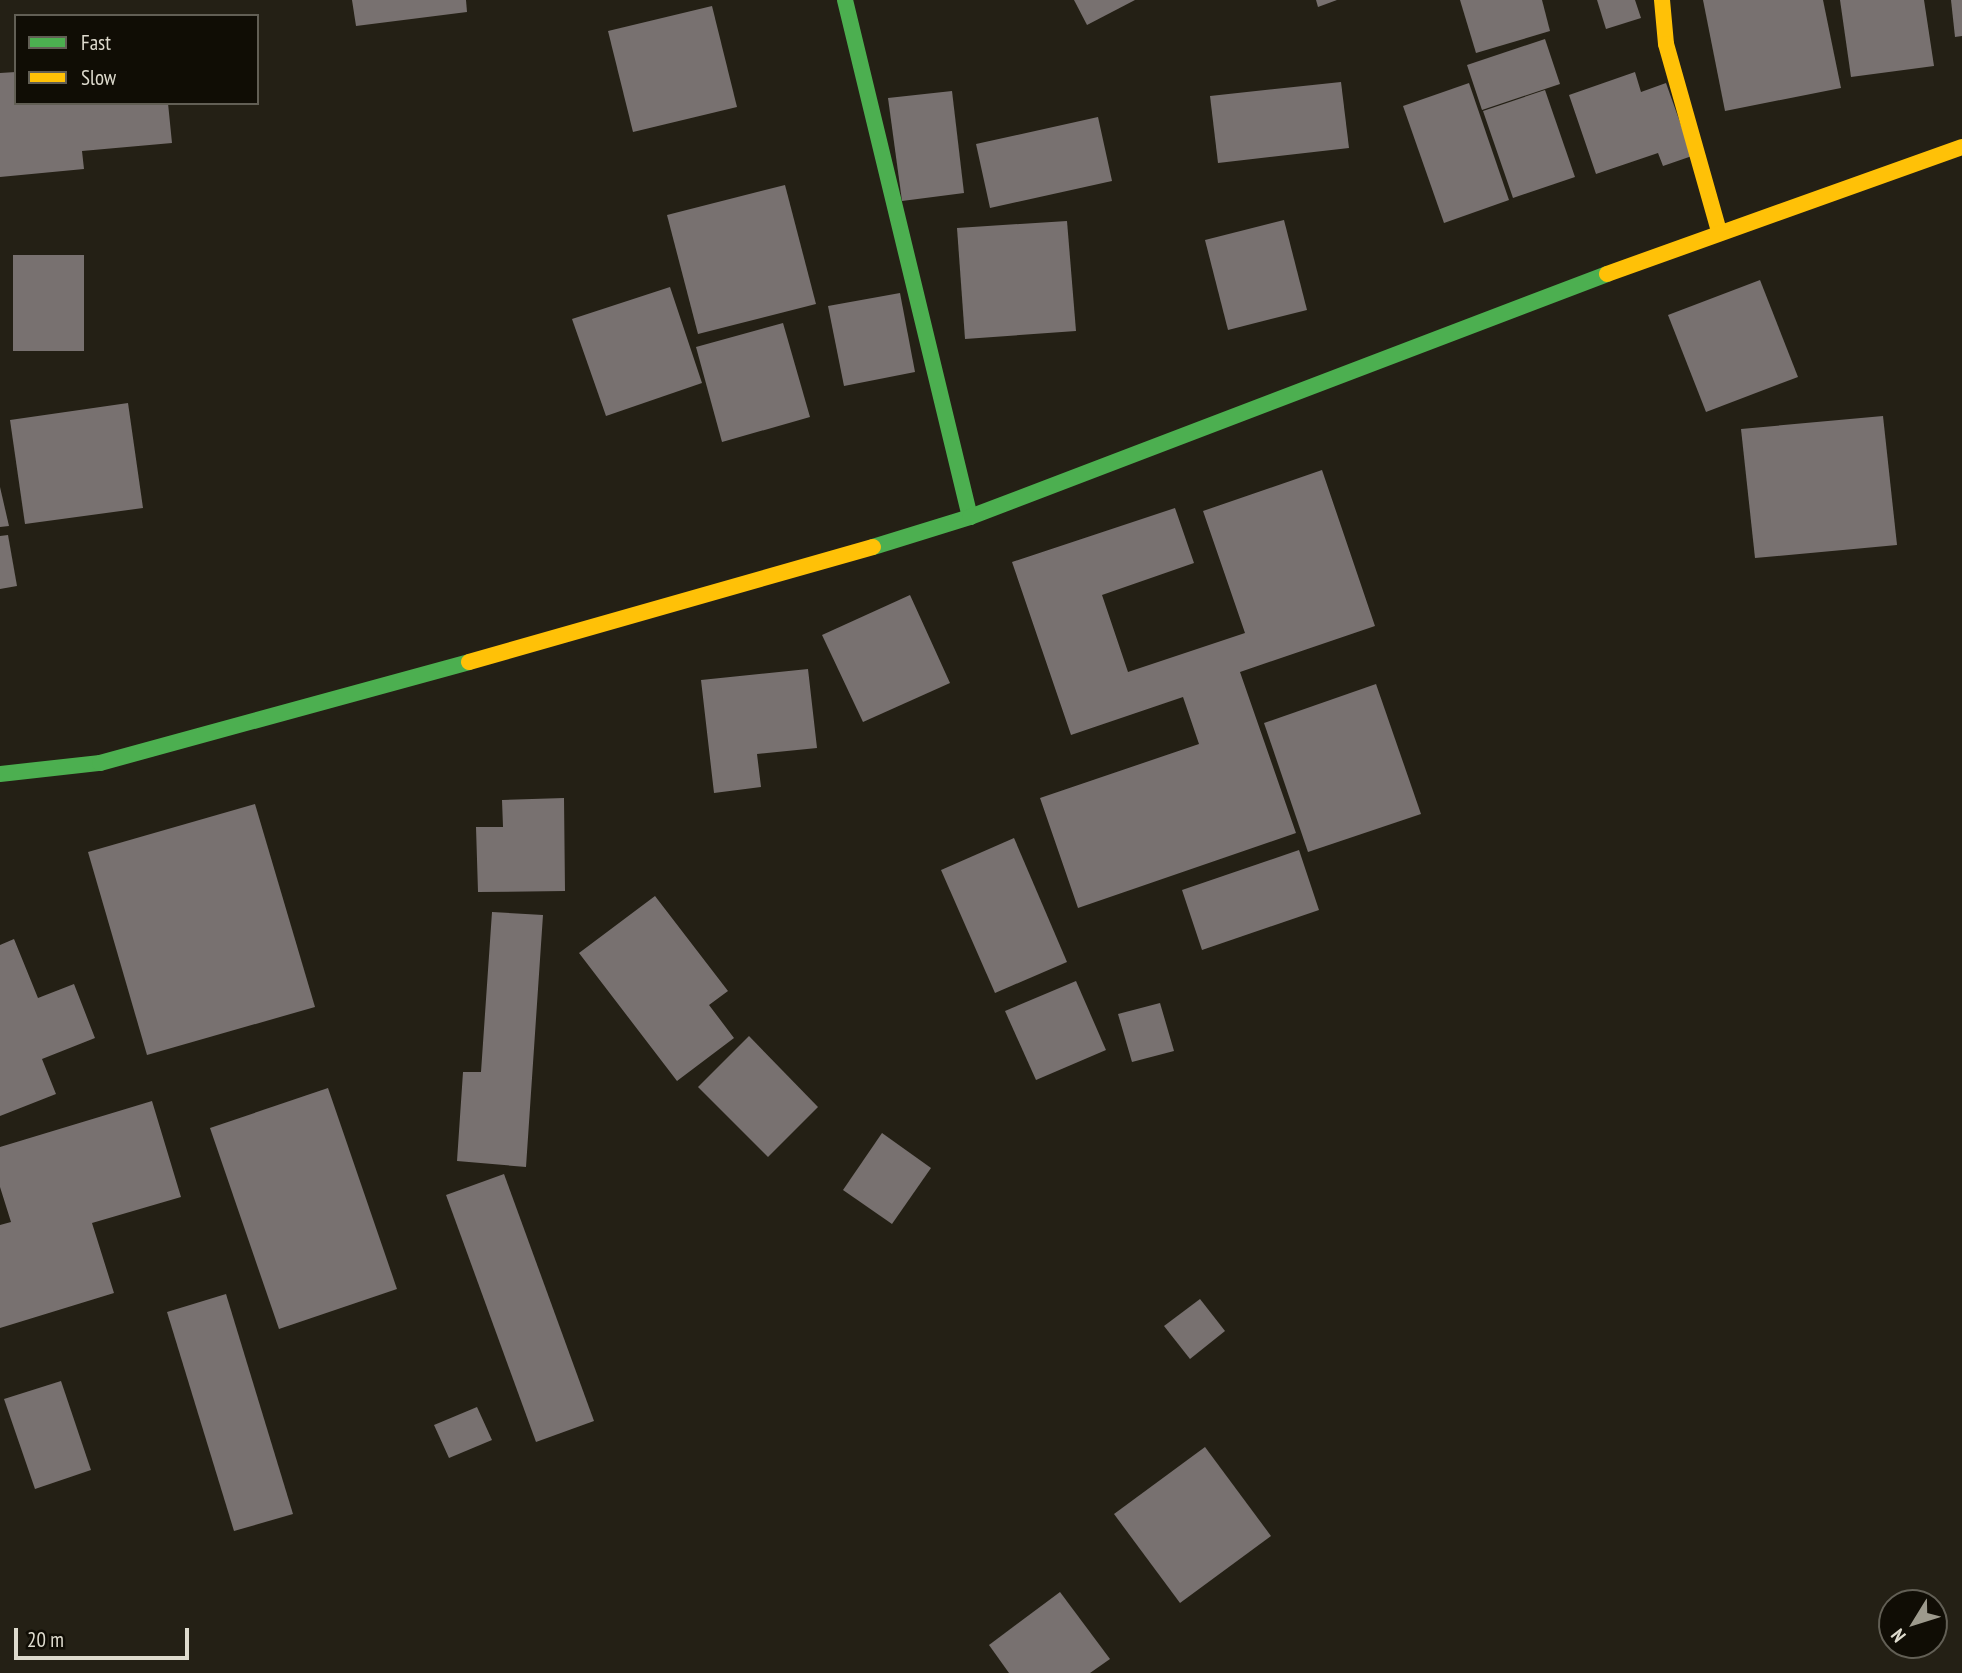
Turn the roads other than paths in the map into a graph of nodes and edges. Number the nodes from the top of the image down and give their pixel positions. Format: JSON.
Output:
{"nodes":[{"id":1,"x":845,"y":0,"type":"edge"},
{"id":2,"x":1662,"y":0,"type":"edge"},
{"id":3,"x":1962,"y":147,"type":"edge"},
{"id":4,"x":1719,"y":231,"type":"junction"},
{"id":5,"x":970,"y":517,"type":"junction"},
{"id":6,"x":0,"y":774,"type":"edge"}],
"edges":[{"from":1,"to":5,"type":"street"},
{"from":2,"to":4,"type":"street"},
{"from":3,"to":4,"type":"street"},
{"from":4,"to":5,"type":"street"},
{"from":5,"to":6,"type":"street"}]}
